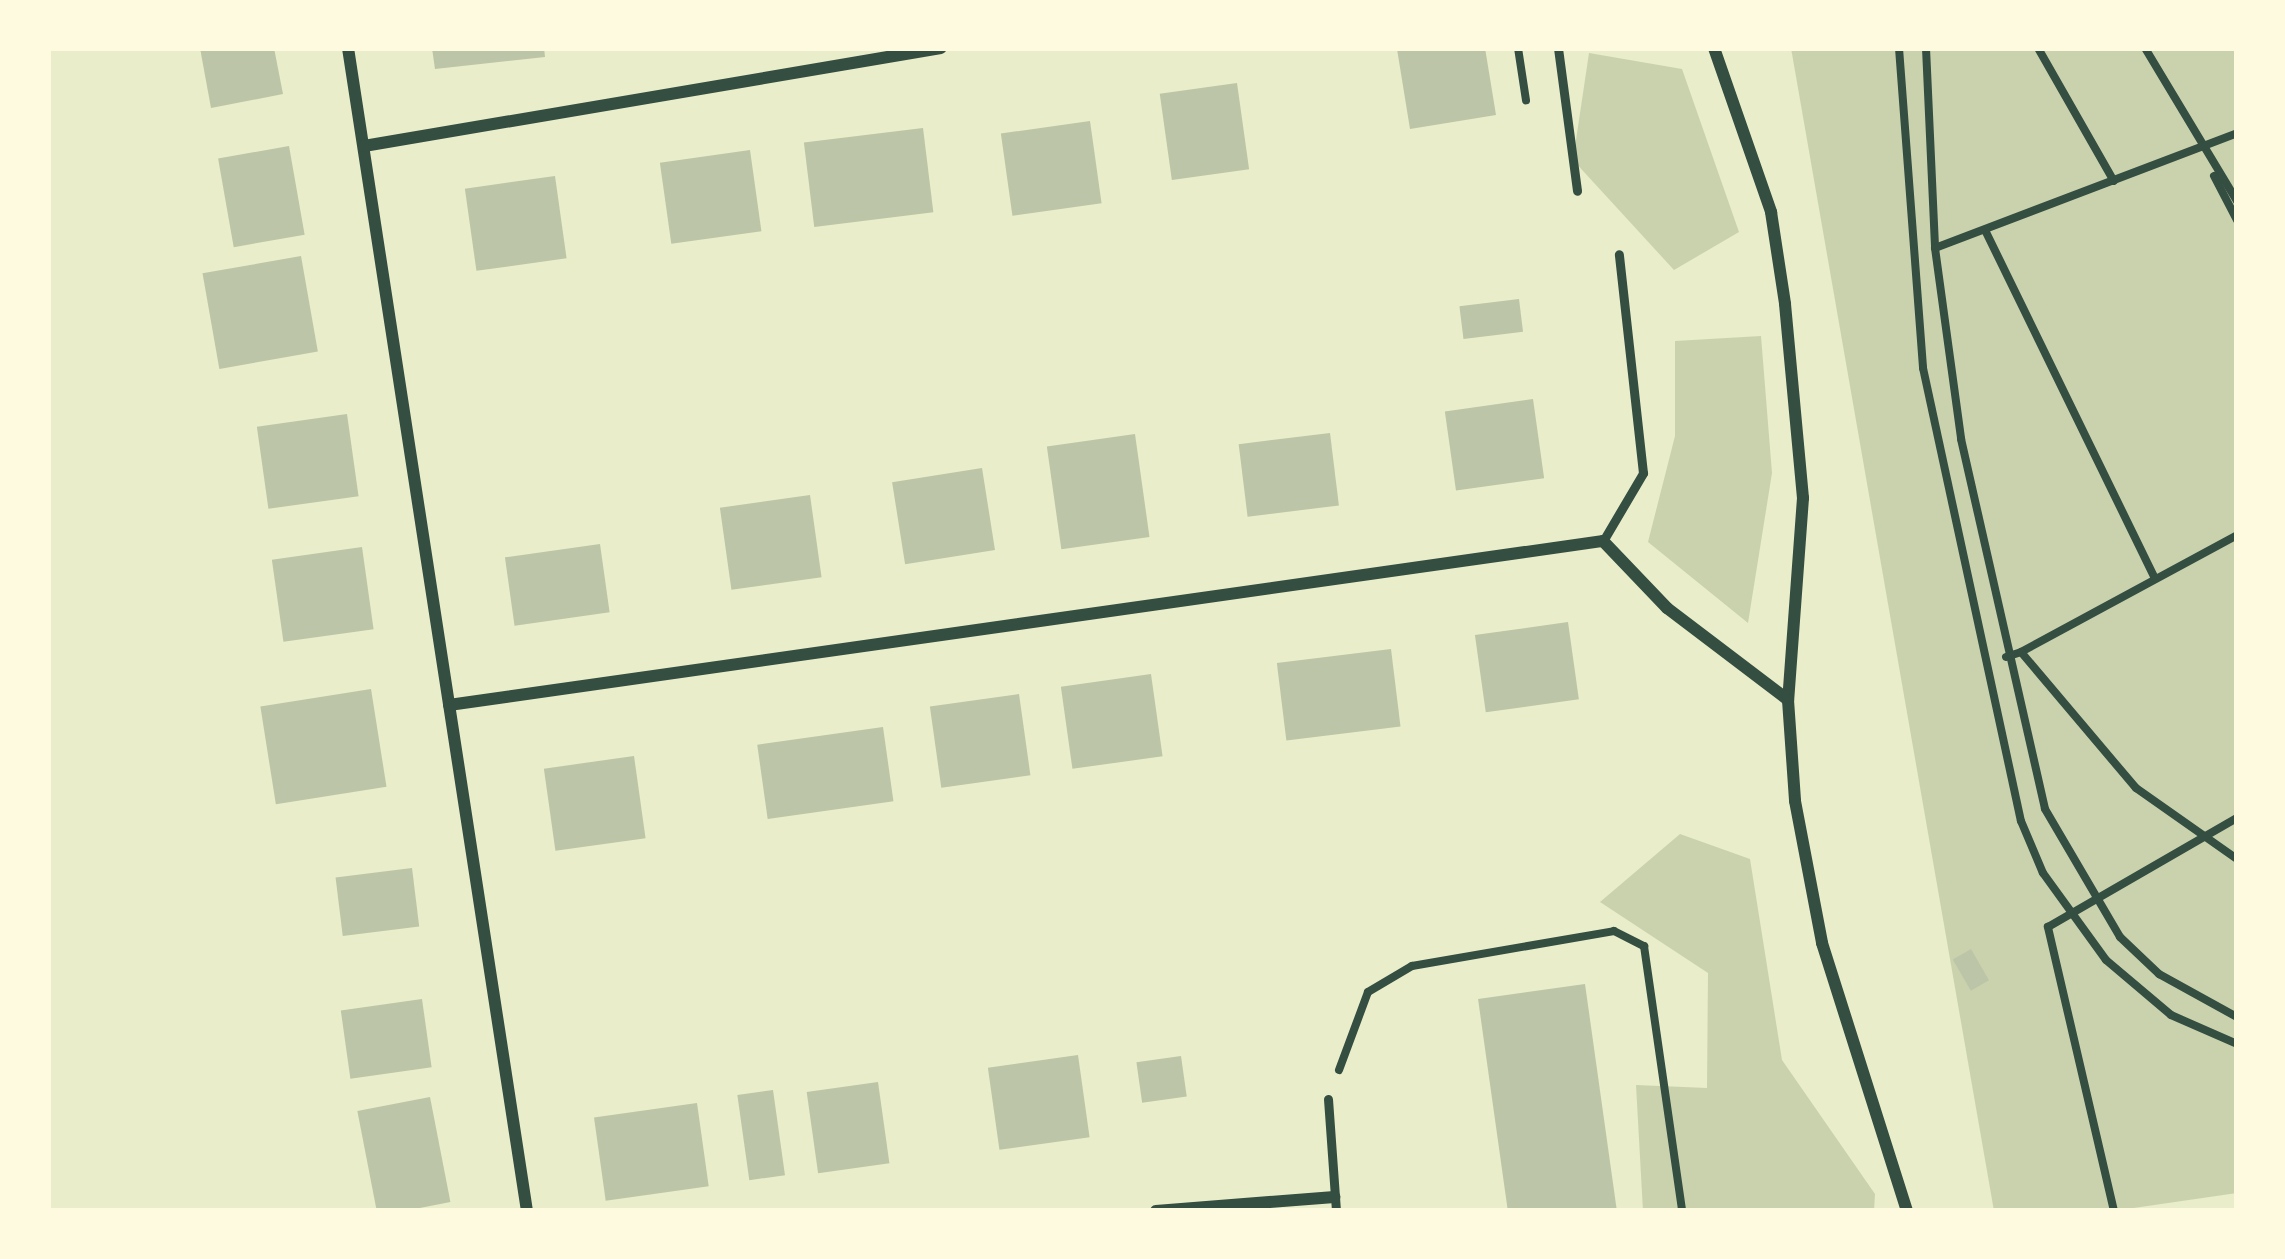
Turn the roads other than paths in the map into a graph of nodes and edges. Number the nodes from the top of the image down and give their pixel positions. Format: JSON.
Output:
{"nodes":[{"id":1,"x":349,"y":48,"type":"edge"},
{"id":2,"x":941,"y":48,"type":"edge"},
{"id":3,"x":1558,"y":48,"type":"edge"},
{"id":4,"x":1714,"y":48,"type":"edge"},
{"id":5,"x":364,"y":146,"type":"junction"},
{"id":6,"x":1577,"y":191,"type":"dead end"},
{"id":7,"x":1619,"y":254,"type":"dead end"},
{"id":8,"x":1604,"y":541,"type":"junction"},
{"id":9,"x":1788,"y":700,"type":"junction"},
{"id":10,"x":449,"y":705,"type":"junction"},
{"id":11,"x":1328,"y":1099,"type":"road end"},
{"id":12,"x":1335,"y":1204,"type":"edge"},
{"id":13,"x":527,"y":1211,"type":"edge"},
{"id":14,"x":1156,"y":1211,"type":"edge"},
{"id":15,"x":1907,"y":1211,"type":"edge"}],
"edges":[{"from":1,"to":5,"type":"street"},
{"from":2,"to":5,"type":"street"},
{"from":3,"to":6,"type":"lane"},
{"from":4,"to":9,"type":"street"},
{"from":5,"to":10,"type":"street"},
{"from":7,"to":8,"type":"lane"},
{"from":8,"to":9,"type":"street"},
{"from":8,"to":10,"type":"street"},
{"from":9,"to":15,"type":"street"},
{"from":10,"to":13,"type":"street"},
{"from":11,"to":12,"type":"lane"},
{"from":12,"to":14,"type":"street"}]}
